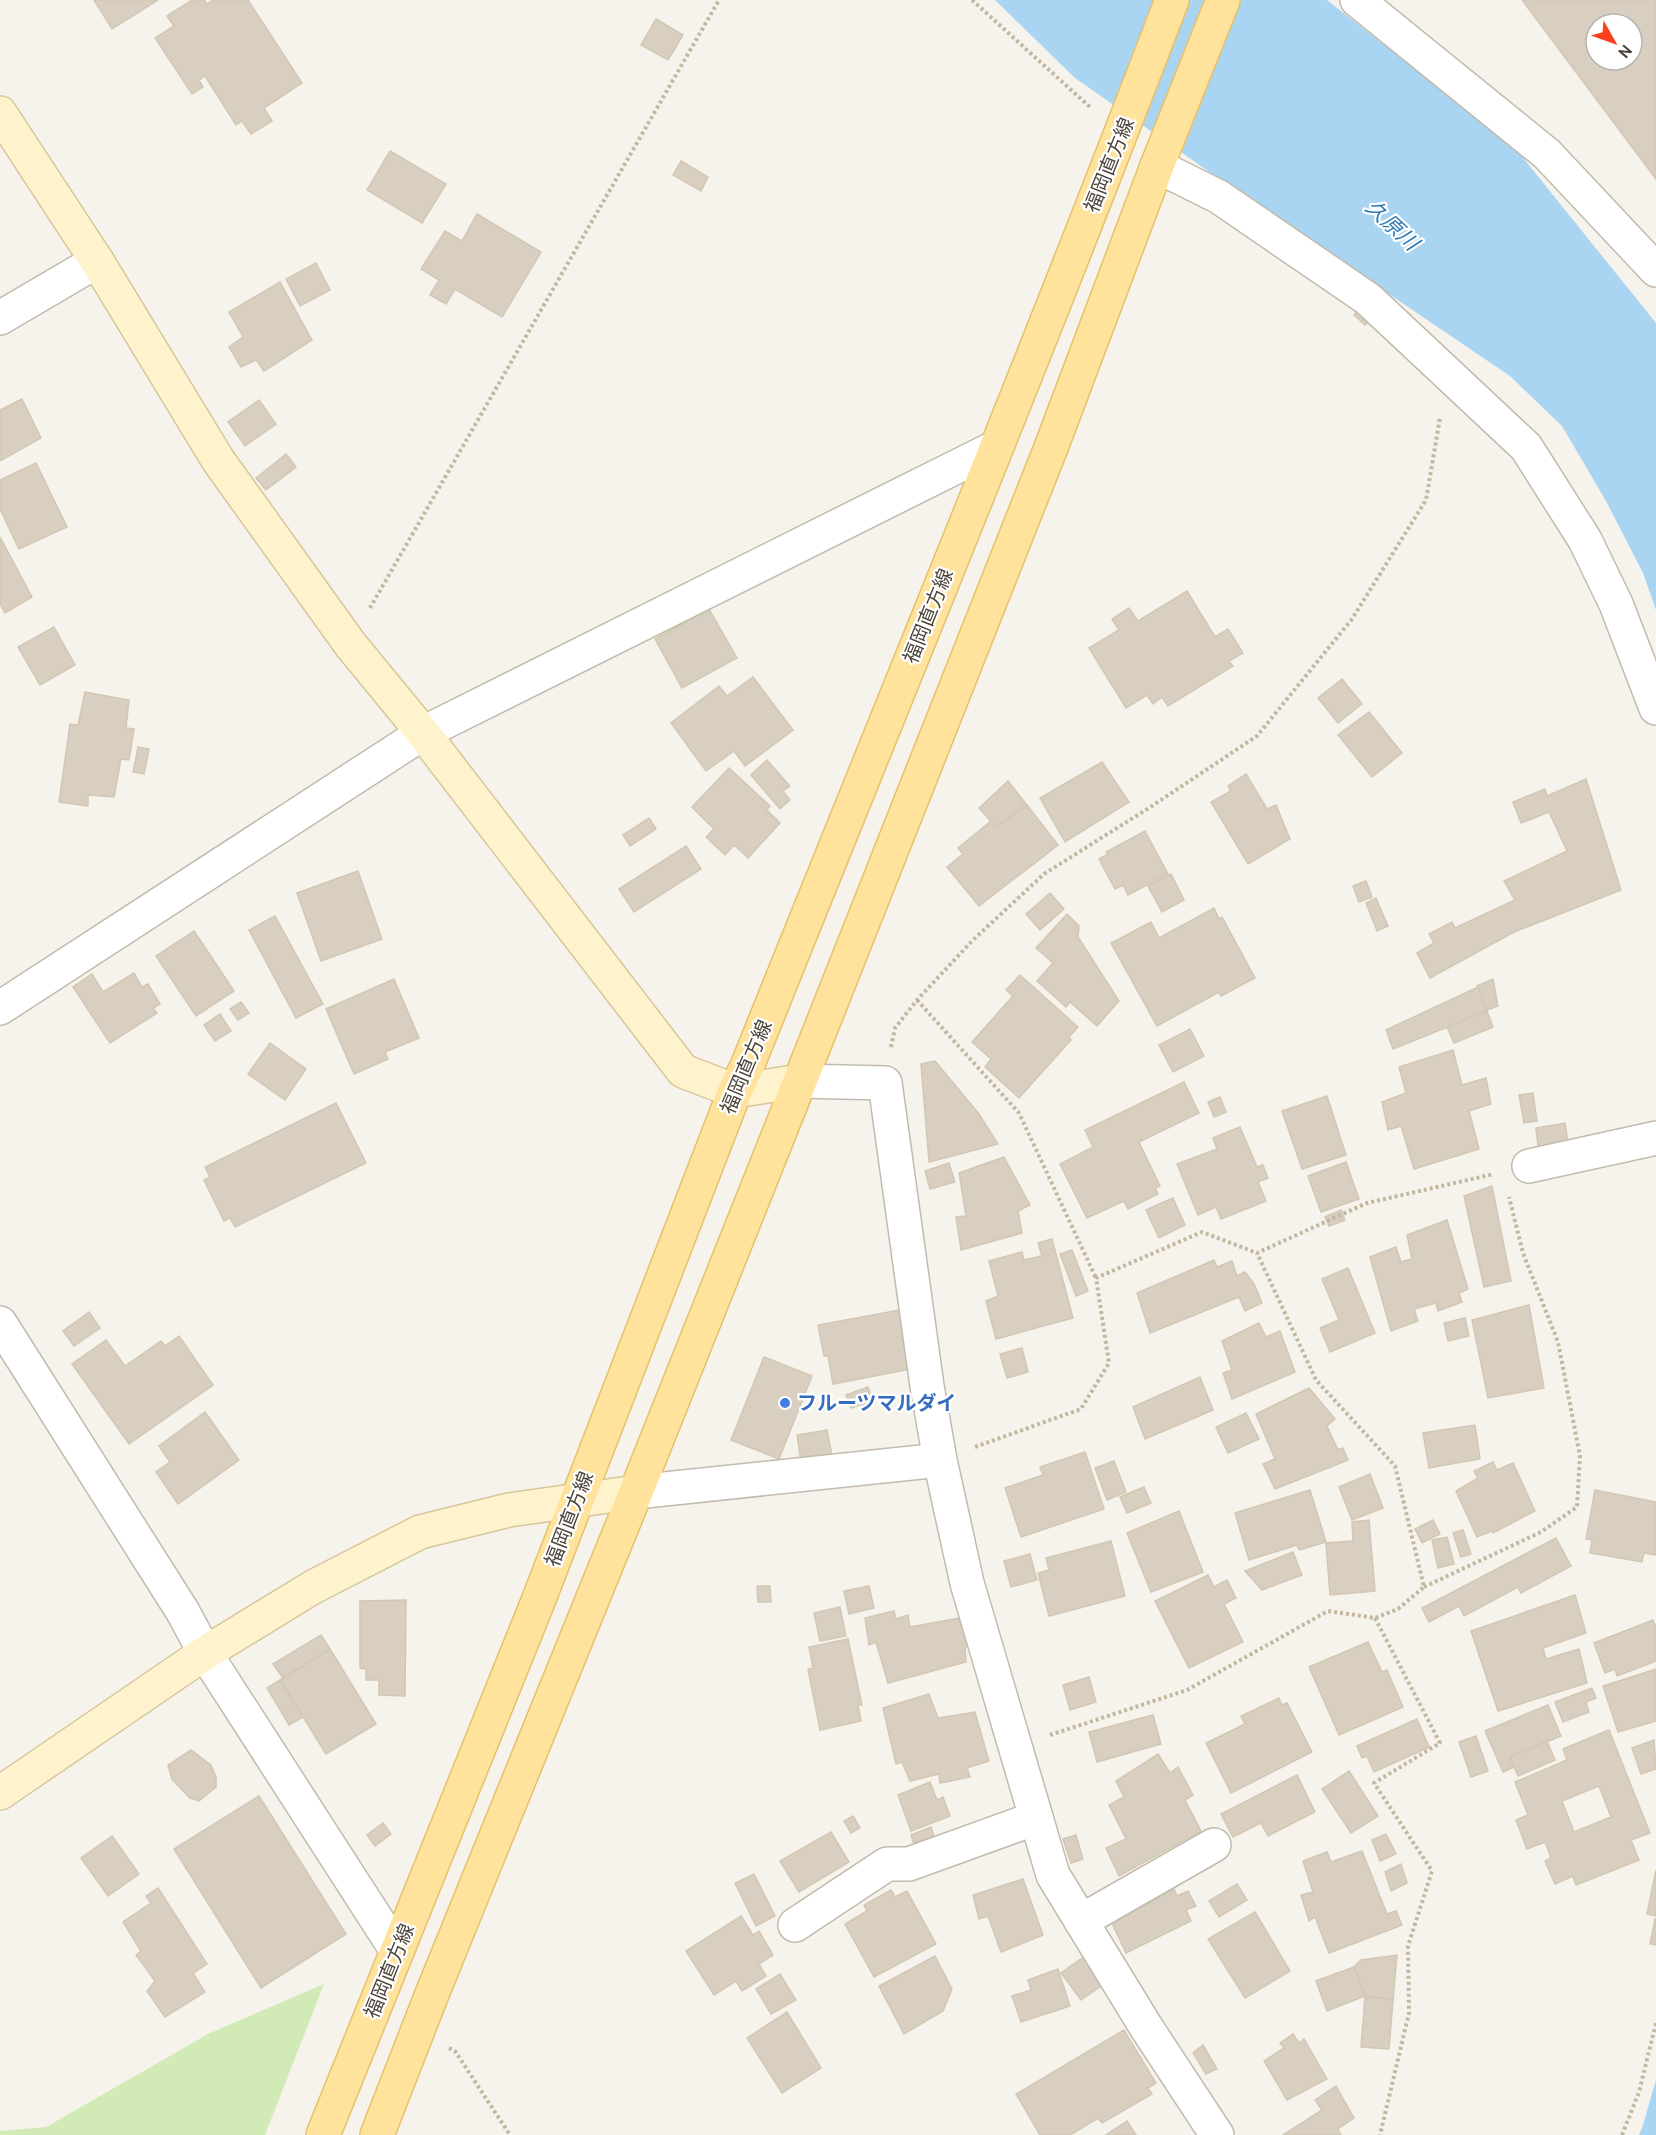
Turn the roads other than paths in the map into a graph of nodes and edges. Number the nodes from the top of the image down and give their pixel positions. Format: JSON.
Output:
{"nodes":[{"id":1,"x":1172,"y":0,"type":"edge"},
{"id":2,"x":1223,"y":0,"type":"edge"},
{"id":3,"x":1357,"y":0,"type":"edge"},
{"id":4,"x":0,"y":113,"type":"edge"},
{"id":5,"x":1160,"y":159,"type":"junction"},
{"id":6,"x":97,"y":261,"type":"junction"},
{"id":7,"x":1656,"y":270,"type":"edge"},
{"id":8,"x":0,"y":318,"type":"edge"},
{"id":9,"x":996,"y":447,"type":"junction"},
{"id":10,"x":1656,"y":708,"type":"edge"},
{"id":11,"x":423,"y":734,"type":"junction"},
{"id":12,"x":0,"y":1008,"type":"edge"},
{"id":13,"x":800,"y":1081,"type":"junction"},
{"id":14,"x":735,"y":1091,"type":"junction"},
{"id":15,"x":1656,"y":1138,"type":"edge"},
{"id":16,"x":1516,"y":1169,"type":"road end"},
{"id":17,"x":0,"y":1323,"type":"edge"},
{"id":18,"x":940,"y":1460,"type":"junction"},
{"id":19,"x":636,"y":1492,"type":"junction"},
{"id":20,"x":576,"y":1500,"type":"junction"},
{"id":21,"x":205,"y":1653,"type":"junction"},
{"id":22,"x":0,"y":1793,"type":"edge"},
{"id":23,"x":1036,"y":1818,"type":"junction"},
{"id":24,"x":1214,"y":1845,"type":"dead end"},
{"id":25,"x":1080,"y":1921,"type":"junction"},
{"id":26,"x":795,"y":1925,"type":"dead end"},
{"id":27,"x":397,"y":1951,"type":"junction"},
{"id":28,"x":323,"y":2135,"type":"edge"},
{"id":29,"x":377,"y":2135,"type":"edge"},
{"id":30,"x":1217,"y":2135,"type":"edge"}],
"edges":[{"from":1,"to":9,"type":"main road","name":"福岡直方線"},
{"from":2,"to":5,"type":"main road"},
{"from":3,"to":7,"type":"street"},
{"from":4,"to":6,"type":"street"},
{"from":5,"to":10,"type":"street"},
{"from":5,"to":13,"type":"main road"},
{"from":6,"to":8,"type":"street"},
{"from":6,"to":11,"type":"street"},
{"from":9,"to":11,"type":"street"},
{"from":9,"to":14,"type":"main road","name":"福岡直方線"},
{"from":11,"to":12,"type":"street"},
{"from":11,"to":14,"type":"street"},
{"from":13,"to":14,"type":"street"},
{"from":13,"to":18,"type":"street"},
{"from":13,"to":19,"type":"main road"},
{"from":14,"to":20,"type":"main road","name":"福岡直方線"},
{"from":15,"to":16,"type":"street"},
{"from":17,"to":21,"type":"street"},
{"from":18,"to":19,"type":"street"},
{"from":18,"to":23,"type":"street"},
{"from":19,"to":20,"type":"street"},
{"from":19,"to":29,"type":"main road"},
{"from":20,"to":21,"type":"street"},
{"from":20,"to":27,"type":"main road","name":"福岡直方線"},
{"from":21,"to":22,"type":"street"},
{"from":21,"to":27,"type":"street"},
{"from":23,"to":25,"type":"street"},
{"from":23,"to":26,"type":"street"},
{"from":24,"to":25,"type":"street"},
{"from":25,"to":30,"type":"street"},
{"from":27,"to":28,"type":"main road","name":"福岡直方線"}]}
